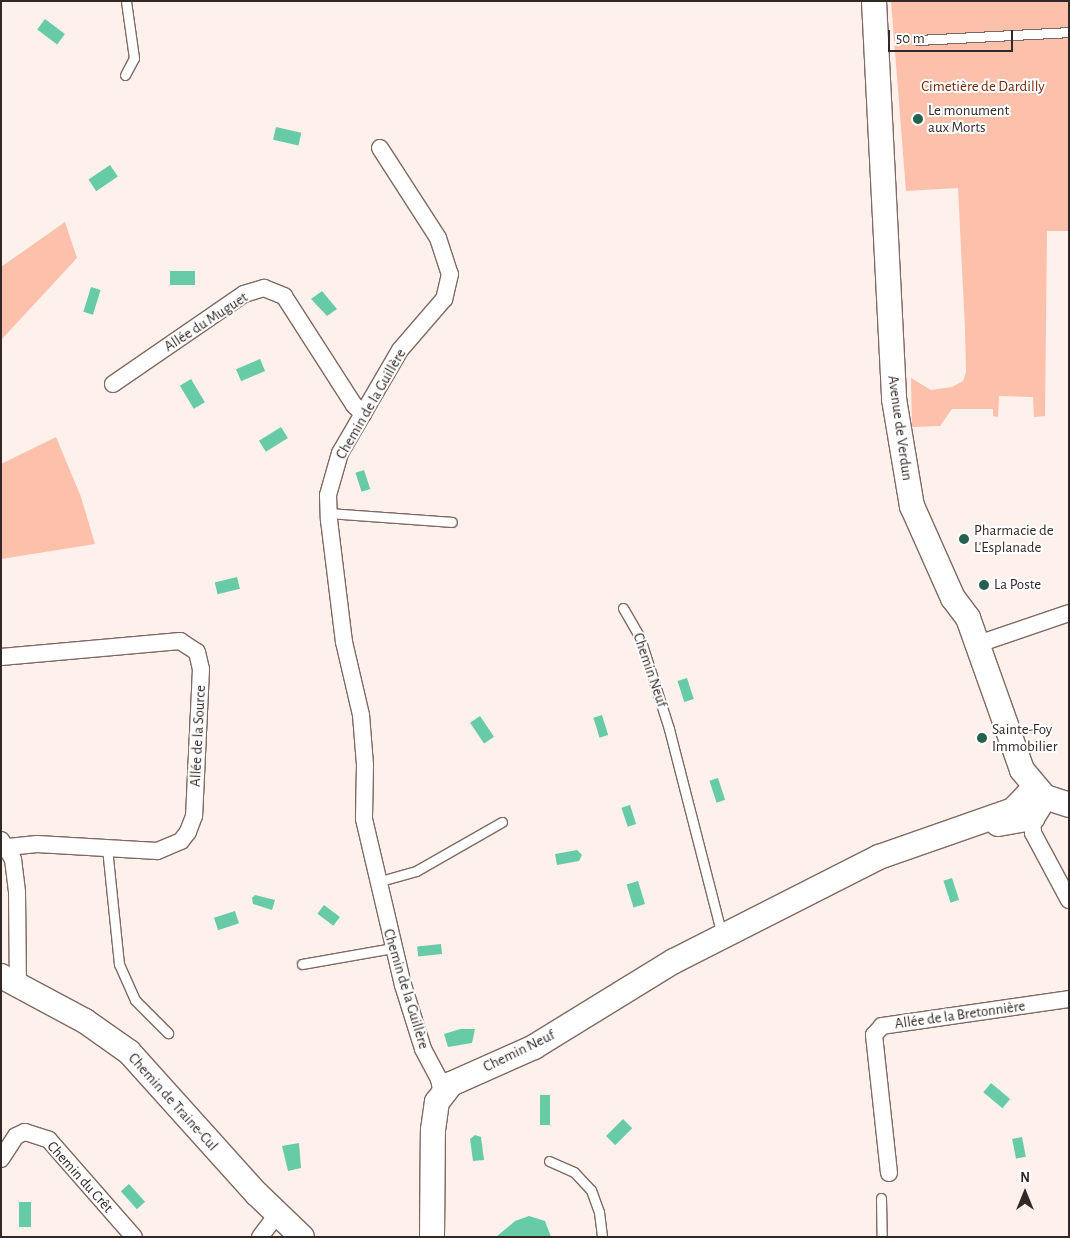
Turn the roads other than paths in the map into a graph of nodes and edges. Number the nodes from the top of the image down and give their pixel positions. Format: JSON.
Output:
{"nodes":[{"id":1,"x":126,"y":1,"type":"edge"},
{"id":2,"x":874,"y":1,"type":"edge"},
{"id":3,"x":1069,"y":32,"type":"edge"},
{"id":4,"x":918,"y":40,"type":"dead end"},
{"id":5,"x":125,"y":75,"type":"dead end"},
{"id":6,"x":380,"y":148,"type":"dead end"},
{"id":7,"x":113,"y":384,"type":"dead end"},
{"id":8,"x":364,"y":414,"type":"junction"},
{"id":9,"x":329,"y":513,"type":"junction"},
{"id":10,"x":452,"y":522,"type":"dead end"},
{"id":11,"x":623,"y":608,"type":"dead end"},
{"id":12,"x":1069,"y":613,"type":"edge"},
{"id":13,"x":978,"y":644,"type":"junction"},
{"id":14,"x":1,"y":657,"type":"edge"},
{"id":15,"x":1040,"y":792,"type":"junction"},
{"id":16,"x":1069,"y":805,"type":"edge"},
{"id":17,"x":1032,"y":818,"type":"junction"},
{"id":18,"x":502,"y":822,"type":"dead end"},
{"id":19,"x":938,"y":835,"type":"junction"},
{"id":20,"x":4,"y":843,"type":"edge"},
{"id":21,"x":107,"y":848,"type":"junction"},
{"id":22,"x":376,"y":882,"type":"junction"},
{"id":23,"x":1069,"y":900,"type":"edge"},
{"id":24,"x":722,"y":938,"type":"junction"},
{"id":25,"x":393,"y":948,"type":"junction"},
{"id":26,"x":302,"y":964,"type":"dead end"},
{"id":27,"x":10,"y":980,"type":"edge"},
{"id":28,"x":1069,"y":999,"type":"edge"},
{"id":29,"x":168,"y":1032,"type":"dead end"},
{"id":30,"x":442,"y":1094,"type":"junction"},
{"id":31,"x":1,"y":1159,"type":"edge"},
{"id":32,"x":549,"y":1161,"type":"dead end"},
{"id":33,"x":889,"y":1173,"type":"dead end"},
{"id":34,"x":881,"y":1198,"type":"dead end"},
{"id":35,"x":278,"y":1212,"type":"junction"},
{"id":36,"x":134,"y":1237,"type":"edge"},
{"id":37,"x":260,"y":1237,"type":"edge"},
{"id":38,"x":302,"y":1237,"type":"edge"},
{"id":39,"x":432,"y":1237,"type":"edge"},
{"id":40,"x":602,"y":1237,"type":"edge"},
{"id":41,"x":882,"y":1237,"type":"edge"}],
"edges":[{"from":1,"to":5,"type":"lane"},
{"from":2,"to":13,"type":"street","name":"Avenue de Verdun"},
{"from":3,"to":4,"type":"lane"},
{"from":6,"to":8,"type":"street","name":"Chemin de la Guillère"},
{"from":7,"to":8,"type":"street","name":"Allée du Muguet"},
{"from":8,"to":9,"type":"street","name":"Chemin de la Guillère"},
{"from":9,"to":10,"type":"lane"},
{"from":9,"to":22,"type":"street","name":"Chemin de la Guillère"},
{"from":11,"to":24,"type":"lane","name":"Chemin Neuf"},
{"from":12,"to":13,"type":"street"},
{"from":13,"to":15,"type":"street","name":"Avenue de Verdun"},
{"from":14,"to":21,"type":"street","name":"Allée de la Source"},
{"from":15,"to":16,"type":"street"},
{"from":15,"to":17,"type":"street"},
{"from":15,"to":19,"type":"street","name":"Chemin Neuf"},
{"from":17,"to":19,"type":"street","name":"Chemin Neuf"},
{"from":17,"to":23,"type":"street"},
{"from":18,"to":22,"type":"lane"},
{"from":19,"to":24,"type":"street","name":"Chemin Neuf"},
{"from":20,"to":21,"type":"street","name":"Allée de la Source"},
{"from":20,"to":27,"type":"street","name":"Allée de la Source"},
{"from":21,"to":29,"type":"lane"},
{"from":22,"to":25,"type":"street","name":"Chemin de la Guillère"},
{"from":24,"to":30,"type":"street","name":"Chemin Neuf"},
{"from":25,"to":26,"type":"lane"},
{"from":25,"to":30,"type":"street","name":"Chemin de la Guillère"},
{"from":27,"to":35,"type":"street","name":"Chemin de Traine-Cul"},
{"from":28,"to":33,"type":"street","name":"Allée de la Bretonnière"},
{"from":30,"to":39,"type":"street"},
{"from":31,"to":36,"type":"street","name":"Chemin du Crêt"},
{"from":32,"to":40,"type":"lane"},
{"from":34,"to":41,"type":"lane"},
{"from":35,"to":37,"type":"street"},
{"from":35,"to":38,"type":"street","name":"Chemin de Traine-Cul"}]}
